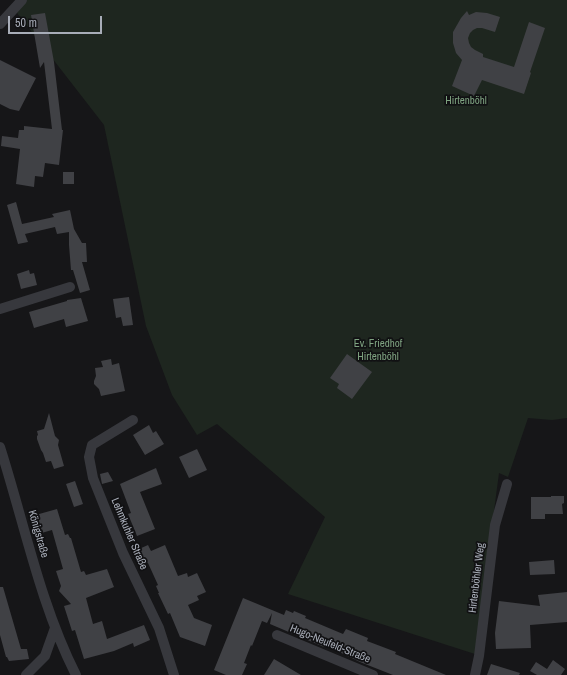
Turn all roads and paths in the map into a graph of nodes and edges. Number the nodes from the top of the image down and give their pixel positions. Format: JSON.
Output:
{"nodes":[{"id":1,"x":22,"y":0,"type":"edge"},
{"id":2,"x":0,"y":24,"type":"edge"},
{"id":3,"x":70,"y":287,"type":"dead end"},
{"id":4,"x":0,"y":309,"type":"edge"},
{"id":5,"x":133,"y":420,"type":"dead end"},
{"id":6,"x":0,"y":447,"type":"edge"},
{"id":7,"x":507,"y":484,"type":"dead end"},
{"id":8,"x":55,"y":628,"type":"junction"},
{"id":9,"x":277,"y":635,"type":"dead end"},
{"id":10,"x":26,"y":675,"type":"edge"},
{"id":11,"x":76,"y":675,"type":"edge"},
{"id":12,"x":174,"y":675,"type":"edge"},
{"id":13,"x":373,"y":675,"type":"edge"},
{"id":14,"x":474,"y":675,"type":"edge"}],
"edges":[{"from":1,"to":2,"type":"street"},
{"from":3,"to":4,"type":"street"},
{"from":5,"to":12,"type":"street","name":"Lehmkuhler Straße"},
{"from":6,"to":8,"type":"street","name":"Königstraße"},
{"from":7,"to":14,"type":"street","name":"Hirtenböhler Weg"},
{"from":8,"to":10,"type":"street"},
{"from":8,"to":11,"type":"street","name":"Königstraße"},
{"from":9,"to":13,"type":"street","name":"Hugo-Neufeld-Straße"}]}
